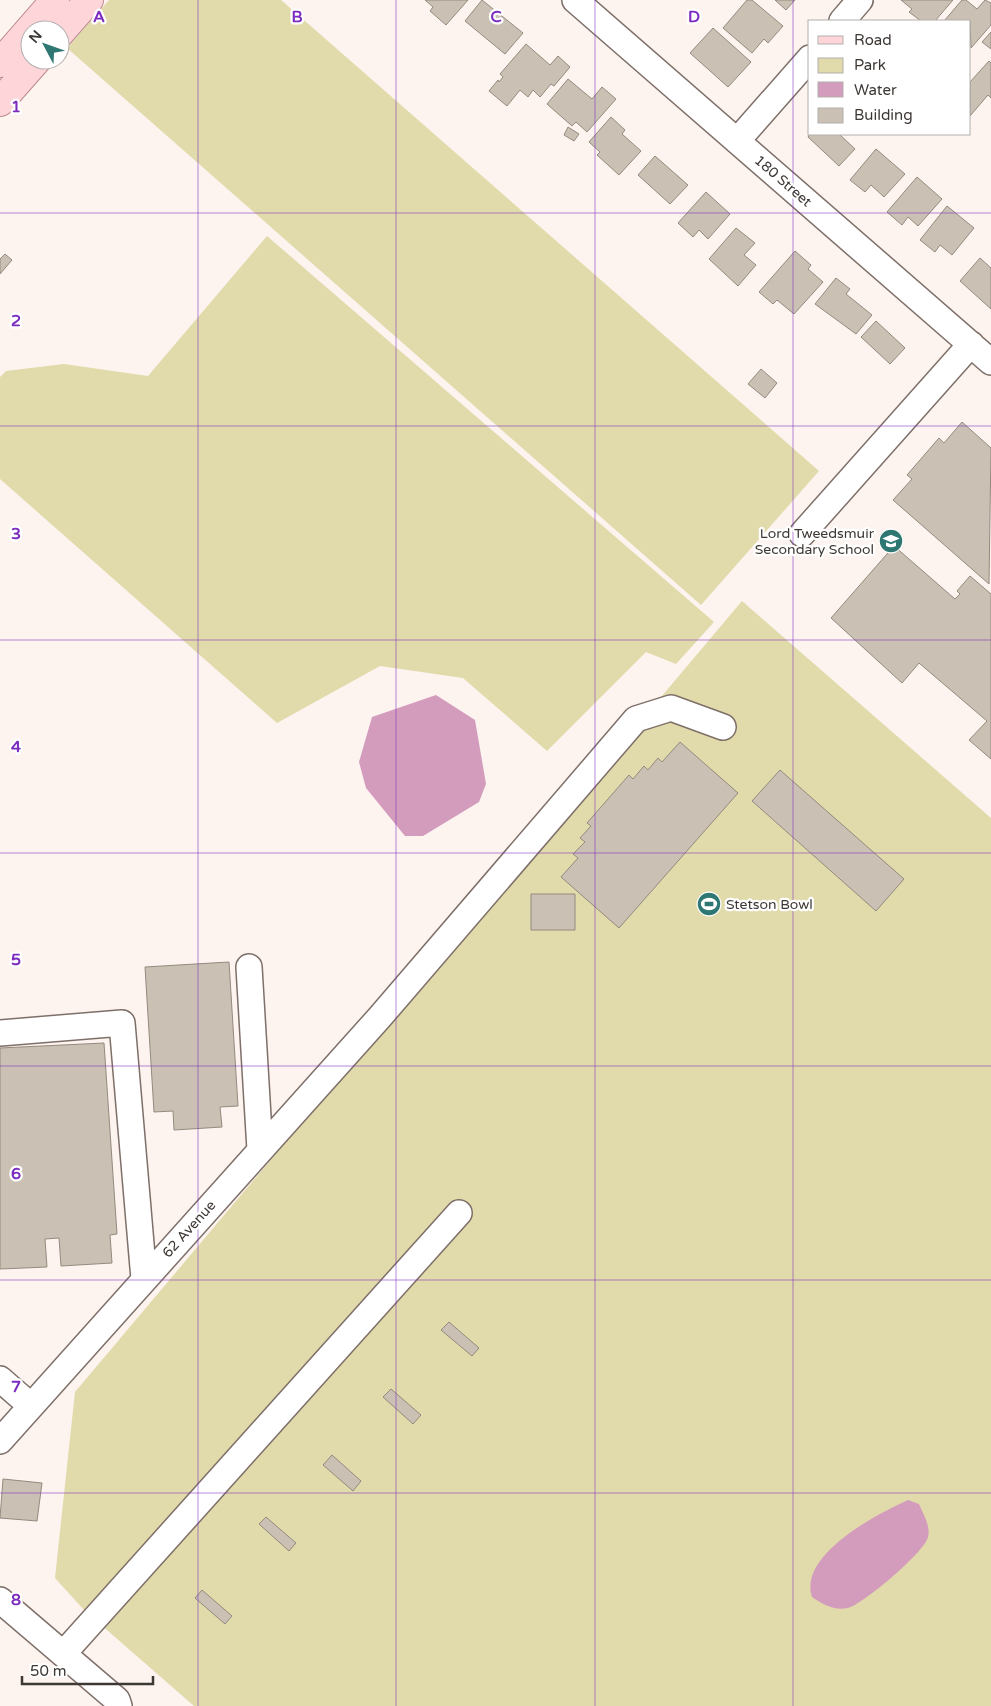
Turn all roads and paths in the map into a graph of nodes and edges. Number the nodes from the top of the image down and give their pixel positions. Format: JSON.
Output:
{"nodes":[{"id":1,"x":55,"y":0,"type":"edge"},
{"id":2,"x":89,"y":0,"type":"edge"},
{"id":3,"x":575,"y":0,"type":"edge"},
{"id":4,"x":860,"y":0,"type":"edge"},
{"id":5,"x":843,"y":20,"type":"edge"},
{"id":6,"x":70,"y":22,"type":"edge"},
{"id":7,"x":808,"y":60,"type":"edge"},
{"id":8,"x":0,"y":62,"type":"edge"},
{"id":9,"x":28,"y":70,"type":"edge"},
{"id":10,"x":0,"y":102,"type":"edge"},
{"id":11,"x":737,"y":141,"type":"junction"},
{"id":12,"x":971,"y":344,"type":"junction"},
{"id":13,"x":991,"y":362,"type":"edge"},
{"id":14,"x":802,"y":534,"type":"dead end"},
{"id":15,"x":723,"y":727,"type":"dead end"},
{"id":16,"x":249,"y":967,"type":"dead end"},
{"id":17,"x":0,"y":1034,"type":"edge"},
{"id":18,"x":260,"y":1150,"type":"junction"},
{"id":19,"x":459,"y":1213,"type":"dead end"},
{"id":20,"x":144,"y":1279,"type":"junction"},
{"id":21,"x":0,"y":1379,"type":"edge"},
{"id":22,"x":31,"y":1406,"type":"junction"},
{"id":23,"x":0,"y":1441,"type":"edge"},
{"id":24,"x":0,"y":1600,"type":"edge"},
{"id":25,"x":63,"y":1654,"type":"junction"},
{"id":26,"x":119,"y":1706,"type":"edge"}],
"edges":[{"from":1,"to":8,"type":"main road"},
{"from":2,"to":6,"type":"main road"},
{"from":3,"to":11,"type":"street","name":"180 Street"},
{"from":4,"to":5,"type":"street"},
{"from":7,"to":11,"type":"street"},
{"from":9,"to":10,"type":"main road"},
{"from":11,"to":12,"type":"street","name":"180 Street"},
{"from":12,"to":13,"type":"street","name":"180 Street"},
{"from":12,"to":14,"type":"street"},
{"from":15,"to":18,"type":"street","name":"62 Avenue"},
{"from":16,"to":18,"type":"street"},
{"from":17,"to":20,"type":"street"},
{"from":18,"to":20,"type":"street","name":"62 Avenue"},
{"from":19,"to":25,"type":"street"},
{"from":20,"to":22,"type":"street","name":"62 Avenue"},
{"from":21,"to":22,"type":"street"},
{"from":22,"to":23,"type":"street","name":"62 Avenue"},
{"from":24,"to":25,"type":"street"},
{"from":25,"to":26,"type":"street"}]}
